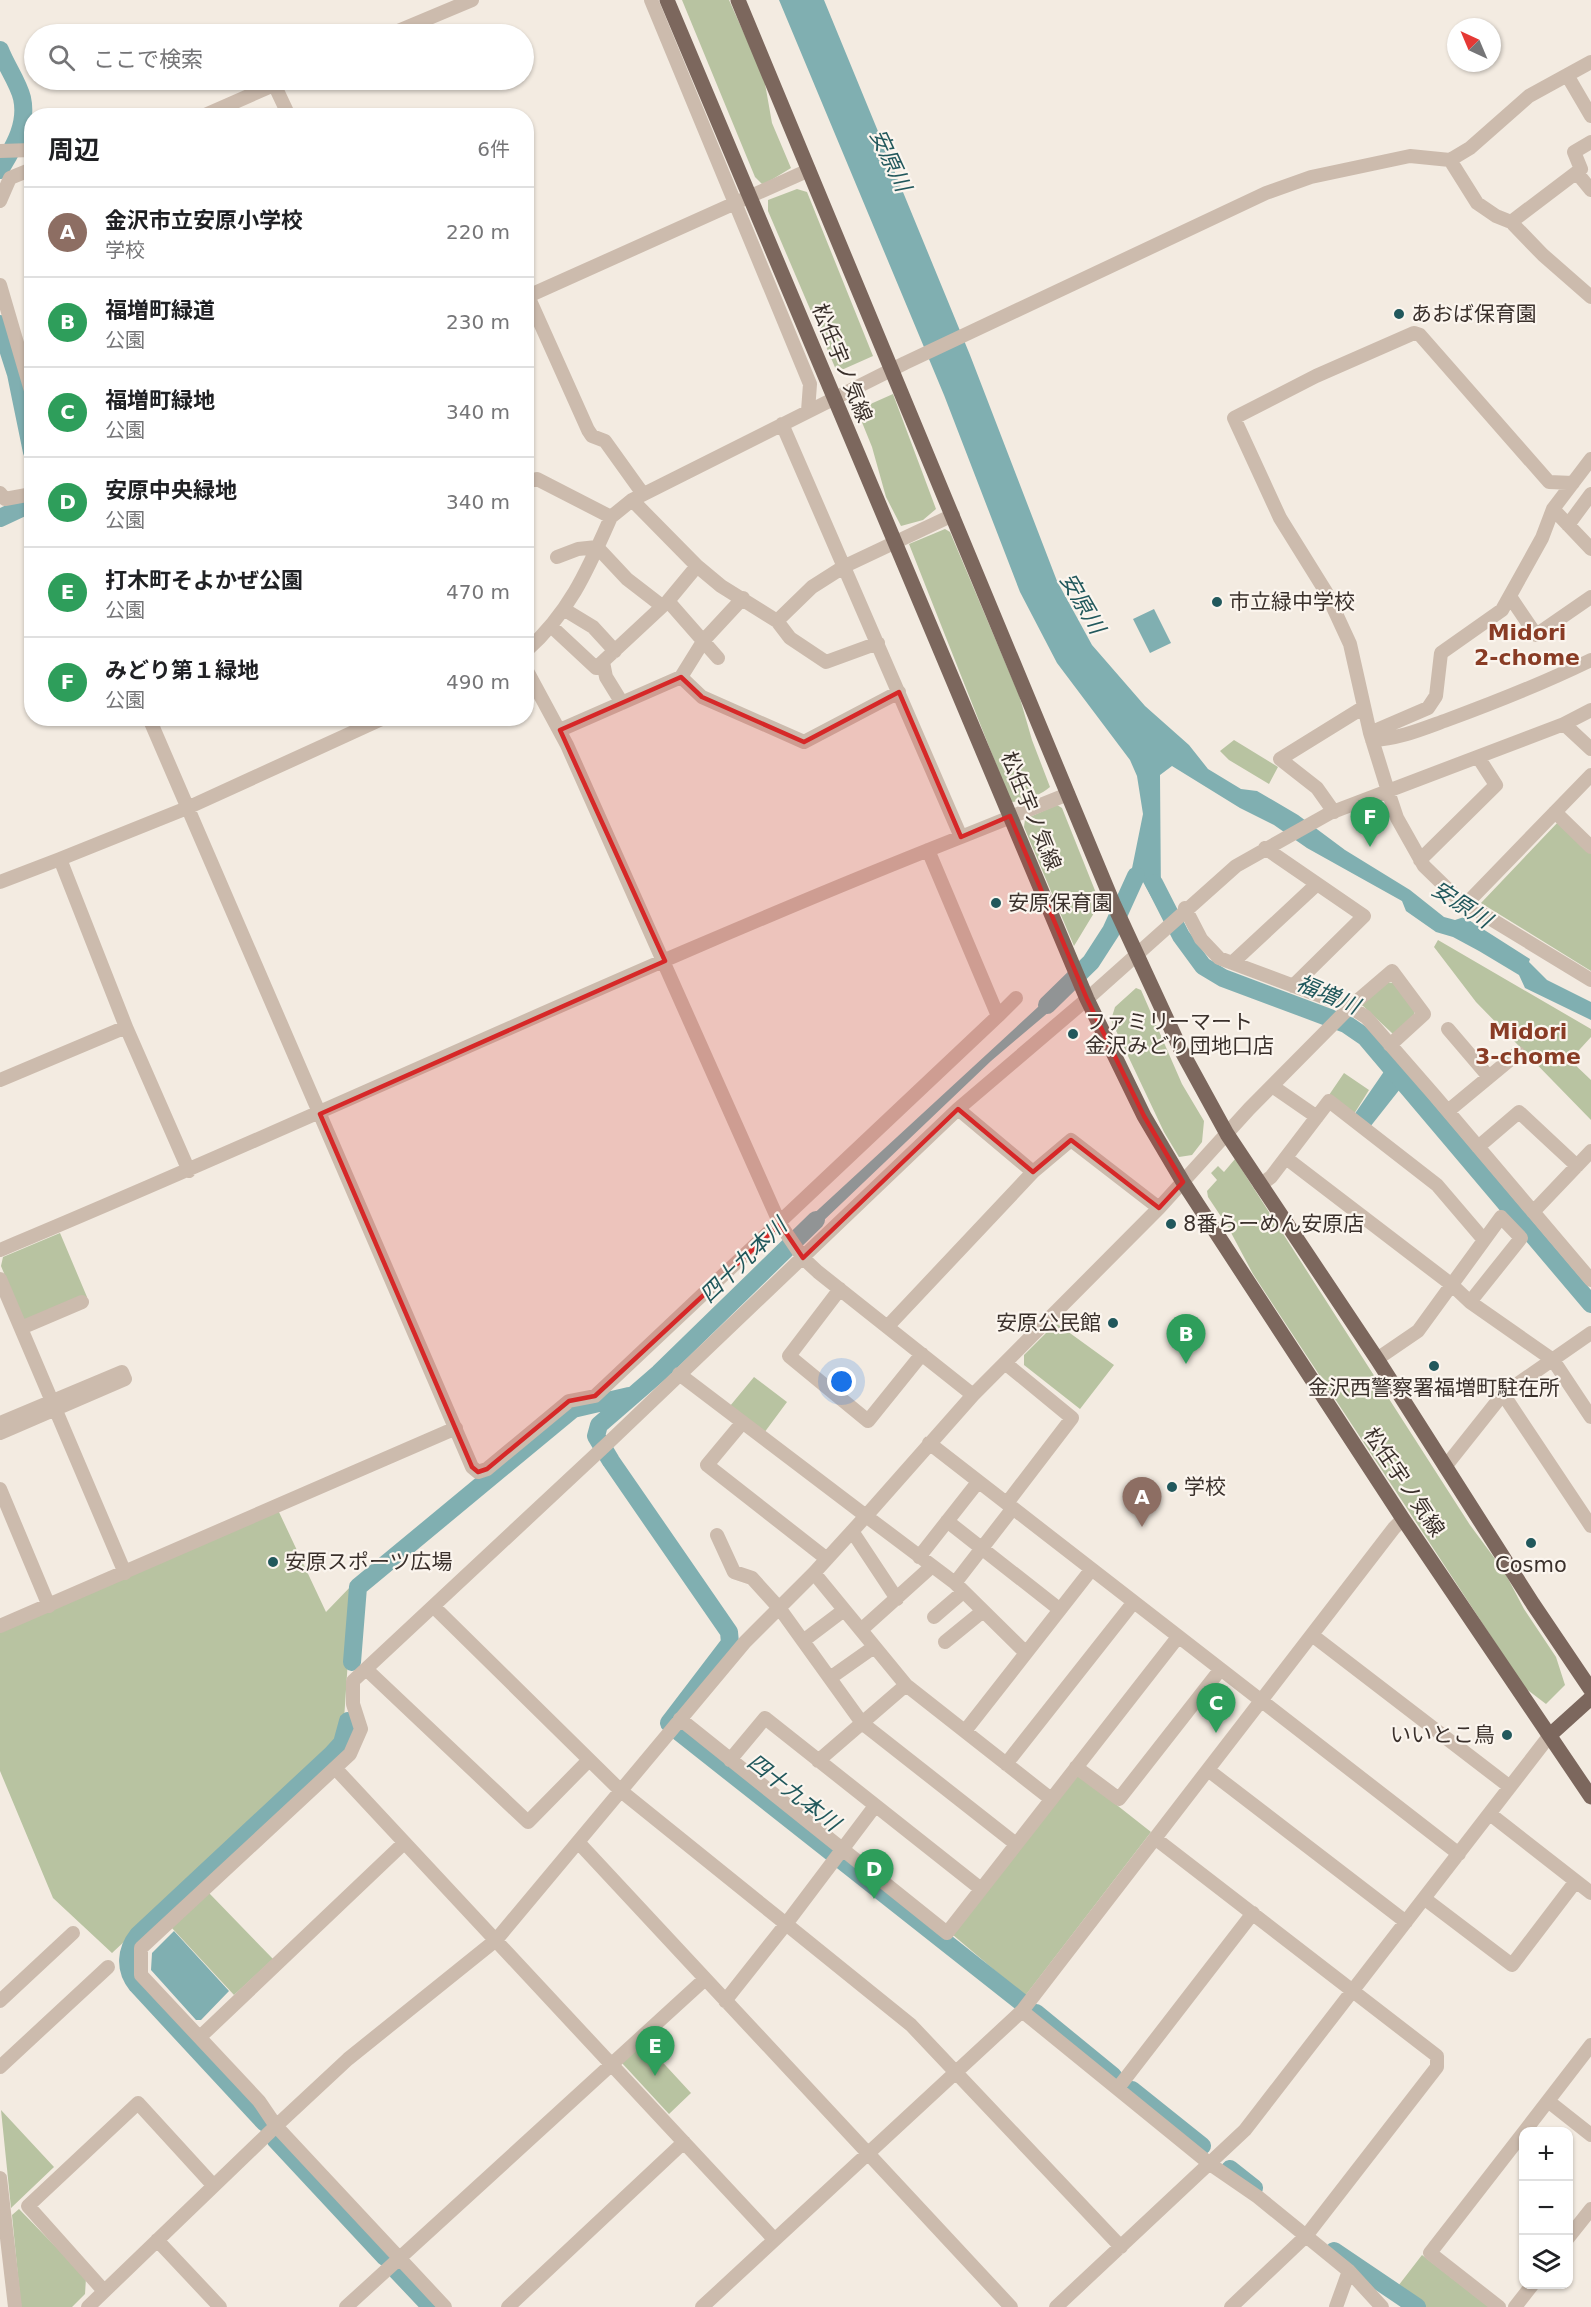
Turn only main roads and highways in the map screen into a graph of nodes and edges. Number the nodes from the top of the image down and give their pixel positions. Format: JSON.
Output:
{"nodes":[{"id":1,"x":667,"y":0,"type":"edge"},
{"id":2,"x":738,"y":0,"type":"edge"},
{"id":3,"x":1591,"y":1690,"type":"edge"},
{"id":4,"x":1591,"y":1698,"type":"edge"},
{"id":5,"x":1550,"y":1736,"type":"junction"},
{"id":6,"x":1591,"y":1797,"type":"edge"}],
"edges":[{"from":1,"to":5,"type":"main road","name":"松任宇ノ気線"},
{"from":2,"to":3,"type":"main road","name":"松任宇ノ気線"},
{"from":4,"to":5,"type":"main road"},
{"from":5,"to":6,"type":"main road","name":"松任宇ノ気線"}]}
